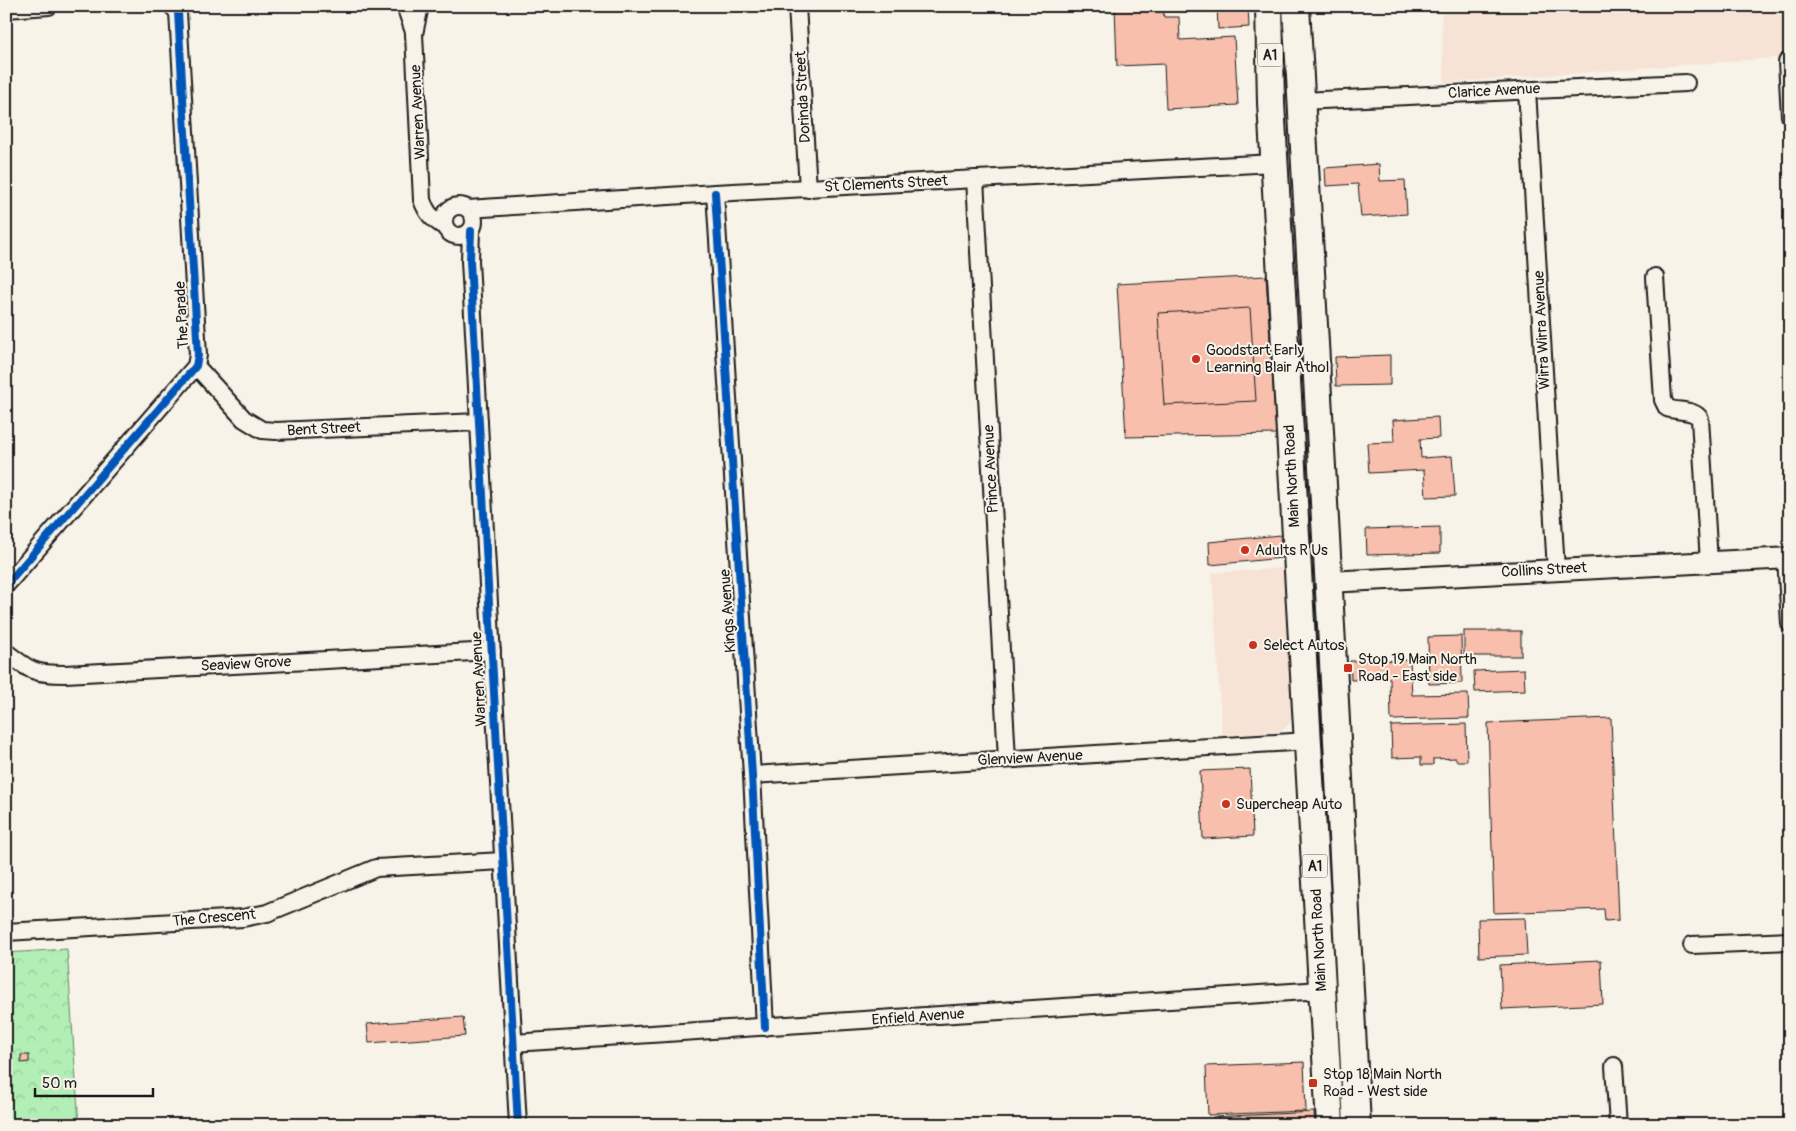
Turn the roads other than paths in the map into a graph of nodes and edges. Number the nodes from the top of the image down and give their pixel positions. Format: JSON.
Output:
{"nodes":[{"id":1,"x":49,"y":6,"type":"edge"},
{"id":2,"x":172,"y":6,"type":"edge"},
{"id":3,"x":406,"y":6,"type":"edge"},
{"id":4,"x":420,"y":6,"type":"edge"},
{"id":5,"x":797,"y":6,"type":"edge"},
{"id":6,"x":1268,"y":6,"type":"edge"},
{"id":7,"x":1296,"y":6,"type":"edge"},
{"id":8,"x":6,"y":9,"type":"edge"},
{"id":9,"x":414,"y":34,"type":"junction"},
{"id":10,"x":1787,"y":62,"type":"dead end"},
{"id":11,"x":1686,"y":82,"type":"dead end"},
{"id":12,"x":1527,"y":90,"type":"junction"},
{"id":13,"x":1301,"y":101,"type":"junction"},
{"id":14,"x":1270,"y":103,"type":"junction"},
{"id":15,"x":1790,"y":116,"type":"edge"},
{"id":16,"x":1274,"y":163,"type":"junction"},
{"id":17,"x":975,"y":179,"type":"junction"},
{"id":18,"x":808,"y":189,"type":"junction"},
{"id":19,"x":422,"y":191,"type":"junction"},
{"id":20,"x":715,"y":193,"type":"junction"},
{"id":21,"x":498,"y":207,"type":"junction"},
{"id":22,"x":468,"y":209,"type":"junction"},
{"id":23,"x":448,"y":210,"type":"junction"},
{"id":24,"x":472,"y":228,"type":"junction"},
{"id":25,"x":449,"y":231,"type":"junction"},
{"id":26,"x":470,"y":261,"type":"junction"},
{"id":27,"x":1655,"y":277,"type":"dead end"},
{"id":28,"x":196,"y":366,"type":"junction"},
{"id":29,"x":479,"y":422,"type":"junction"},
{"id":30,"x":1788,"y":558,"type":"edge"},
{"id":31,"x":1709,"y":562,"type":"junction"},
{"id":32,"x":1556,"y":570,"type":"junction"},
{"id":33,"x":1328,"y":582,"type":"junction"},
{"id":34,"x":1298,"y":583,"type":"junction"},
{"id":35,"x":6,"y":585,"type":"edge"},
{"id":36,"x":1790,"y":624,"type":"edge"},
{"id":37,"x":492,"y":651,"type":"junction"},
{"id":38,"x":6,"y":652,"type":"edge"},
{"id":39,"x":1336,"y":740,"type":"junction"},
{"id":40,"x":1308,"y":741,"type":"junction"},
{"id":41,"x":1008,"y":760,"type":"junction"},
{"id":42,"x":752,"y":774,"type":"junction"},
{"id":43,"x":503,"y":861,"type":"junction"},
{"id":44,"x":6,"y":932,"type":"edge"},
{"id":45,"x":1790,"y":942,"type":"edge"},
{"id":46,"x":1692,"y":946,"type":"dead end"},
{"id":47,"x":1349,"y":989,"type":"junction"},
{"id":48,"x":1322,"y":990,"type":"junction"},
{"id":49,"x":765,"y":1027,"type":"junction"},
{"id":50,"x":513,"y":1043,"type":"junction"},
{"id":51,"x":1614,"y":1066,"type":"dead end"},
{"id":52,"x":518,"y":1125,"type":"edge"},
{"id":53,"x":1330,"y":1125,"type":"edge"},
{"id":54,"x":1356,"y":1125,"type":"edge"},
{"id":55,"x":1618,"y":1125,"type":"edge"}],
"edges":[{"from":1,"to":8,"type":"street"},
{"from":2,"to":28,"type":"street","name":"The Parade"},
{"from":3,"to":9,"type":"street","name":"Warren Avenue"},
{"from":4,"to":9,"type":"street","name":"Warren Avenue"},
{"from":5,"to":18,"type":"street","name":"Dorinda Street"},
{"from":6,"to":14,"type":"highway","name":"Main North Road","number":"A1"},
{"from":7,"to":13,"type":"highway","name":"Main North Road","number":"A1"},
{"from":9,"to":19,"type":"street","name":"Warren Avenue"},
{"from":10,"to":15,"type":"street"},
{"from":11,"to":12,"type":"street","name":"Clarice Avenue"},
{"from":12,"to":13,"type":"street","name":"Clarice Avenue"},
{"from":12,"to":32,"type":"street","name":"Wirra Wirra Avenue"},
{"from":13,"to":14,"type":"highway"},
{"from":13,"to":33,"type":"highway","name":"Main North Road","number":"A1"},
{"from":14,"to":16,"type":"highway","name":"Main North Road","number":"A1"},
{"from":16,"to":17,"type":"street","name":"St Clements Street"},
{"from":16,"to":34,"type":"highway","name":"Main North Road","number":"A1"},
{"from":17,"to":18,"type":"street","name":"St Clements Street"},
{"from":17,"to":41,"type":"street","name":"Prince Avenue"},
{"from":18,"to":20,"type":"street","name":"St Clements Street"},
{"from":19,"to":23,"type":"street"},
{"from":19,"to":25,"type":"street","name":"Warren Avenue"},
{"from":20,"to":21,"type":"street","name":"St Clements Street"},
{"from":20,"to":42,"type":"street","name":"Kings Avenue"},
{"from":21,"to":22,"type":"street","name":"St Clements Street"},
{"from":21,"to":24,"type":"street"},
{"from":22,"to":23,"type":"street"},
{"from":22,"to":24,"type":"street"},
{"from":23,"to":25,"type":"street"},
{"from":24,"to":25,"type":"street"},
{"from":24,"to":26,"type":"street","name":"Warren Avenue"},
{"from":25,"to":26,"type":"street","name":"Warren Avenue"},
{"from":26,"to":29,"type":"street","name":"Warren Avenue"},
{"from":27,"to":31,"type":"street"},
{"from":28,"to":29,"type":"street","name":"Bent Street"},
{"from":28,"to":35,"type":"street","name":"The Parade"},
{"from":29,"to":37,"type":"street","name":"Warren Avenue"},
{"from":30,"to":31,"type":"street","name":"Collins Street"},
{"from":30,"to":36,"type":"street"},
{"from":31,"to":32,"type":"street","name":"Collins Street"},
{"from":32,"to":33,"type":"street","name":"Collins Street"},
{"from":33,"to":34,"type":"highway","name":"Collins Street"},
{"from":33,"to":39,"type":"highway","name":"Main North Road","number":"A1"},
{"from":34,"to":40,"type":"highway","name":"Main North Road","number":"A1"},
{"from":37,"to":38,"type":"street","name":"Seaview Grove"},
{"from":37,"to":43,"type":"street","name":"Warren Avenue"},
{"from":39,"to":40,"type":"highway"},
{"from":39,"to":47,"type":"highway","name":"Main North Road","number":"A1"},
{"from":40,"to":41,"type":"street","name":"Glenview Avenue"},
{"from":40,"to":48,"type":"highway","name":"Main North Road","number":"A1"},
{"from":41,"to":42,"type":"street","name":"Glenview Avenue"},
{"from":42,"to":49,"type":"street","name":"Kings Avenue"},
{"from":43,"to":44,"type":"street","name":"The Crescent"},
{"from":43,"to":50,"type":"street","name":"Warren Avenue"},
{"from":45,"to":46,"type":"street"},
{"from":47,"to":48,"type":"highway"},
{"from":47,"to":54,"type":"highway","name":"Main North Road","number":"A1"},
{"from":48,"to":49,"type":"street","name":"Enfield Avenue"},
{"from":48,"to":53,"type":"highway","name":"Main North Road","number":"A1"},
{"from":49,"to":50,"type":"street","name":"Enfield Avenue"},
{"from":50,"to":52,"type":"street","name":"Warren Avenue"},
{"from":51,"to":55,"type":"street"}]}
